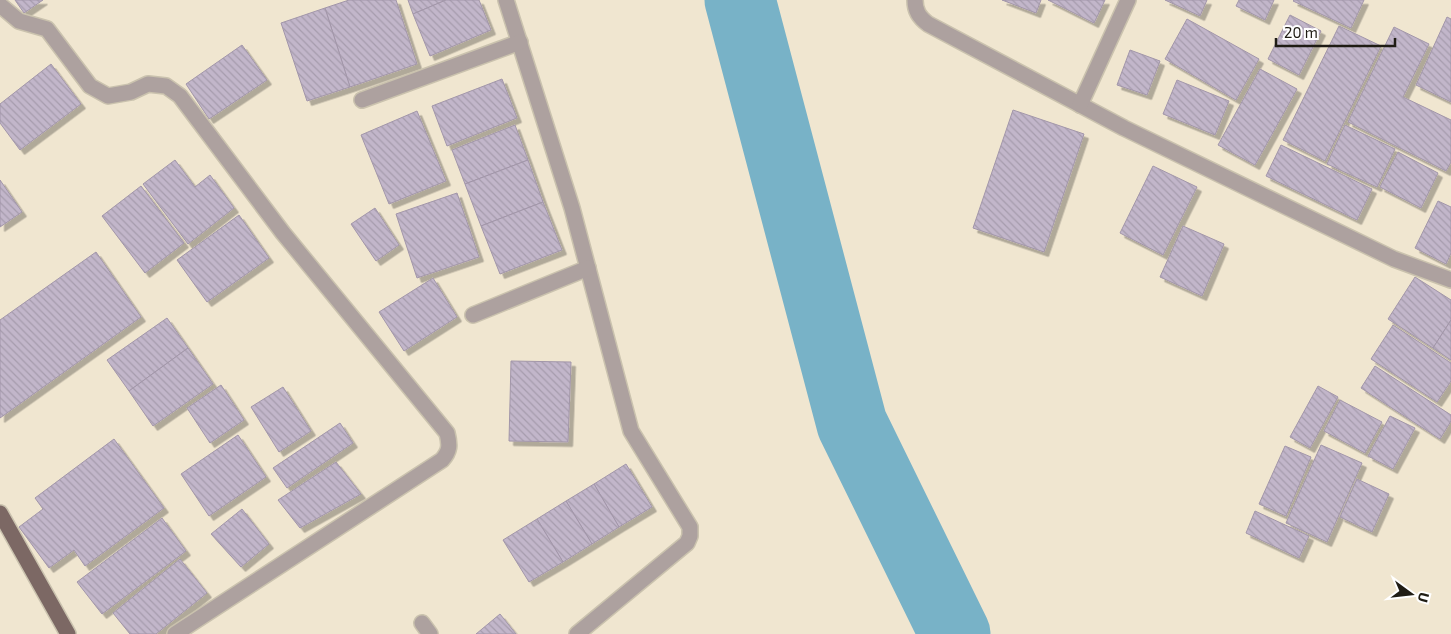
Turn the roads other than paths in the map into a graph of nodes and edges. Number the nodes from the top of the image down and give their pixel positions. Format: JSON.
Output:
{"nodes":[{"id":1,"x":506,"y":0,"type":"edge"},
{"id":2,"x":915,"y":0,"type":"edge"},
{"id":3,"x":1128,"y":0,"type":"edge"},
{"id":4,"x":0,"y":5,"type":"edge"},
{"id":5,"x":520,"y":42,"type":"junction"},
{"id":6,"x":362,"y":100,"type":"dead end"},
{"id":7,"x":1080,"y":105,"type":"junction"},
{"id":8,"x":588,"y":268,"type":"junction"},
{"id":9,"x":1451,"y":280,"type":"edge"},
{"id":10,"x":473,"y":315,"type":"dead end"},
{"id":11,"x":0,"y":513,"type":"edge"},
{"id":12,"x":68,"y":634,"type":"edge"},
{"id":13,"x":175,"y":634,"type":"edge"},
{"id":14,"x":577,"y":634,"type":"edge"}],
"edges":[{"from":1,"to":5,"type":"street"},
{"from":2,"to":7,"type":"street"},
{"from":3,"to":7,"type":"street"},
{"from":4,"to":13,"type":"street"},
{"from":5,"to":6,"type":"street"},
{"from":5,"to":8,"type":"street"},
{"from":7,"to":9,"type":"street"},
{"from":8,"to":10,"type":"street"},
{"from":8,"to":14,"type":"street"},
{"from":11,"to":12,"type":"main road"}]}
